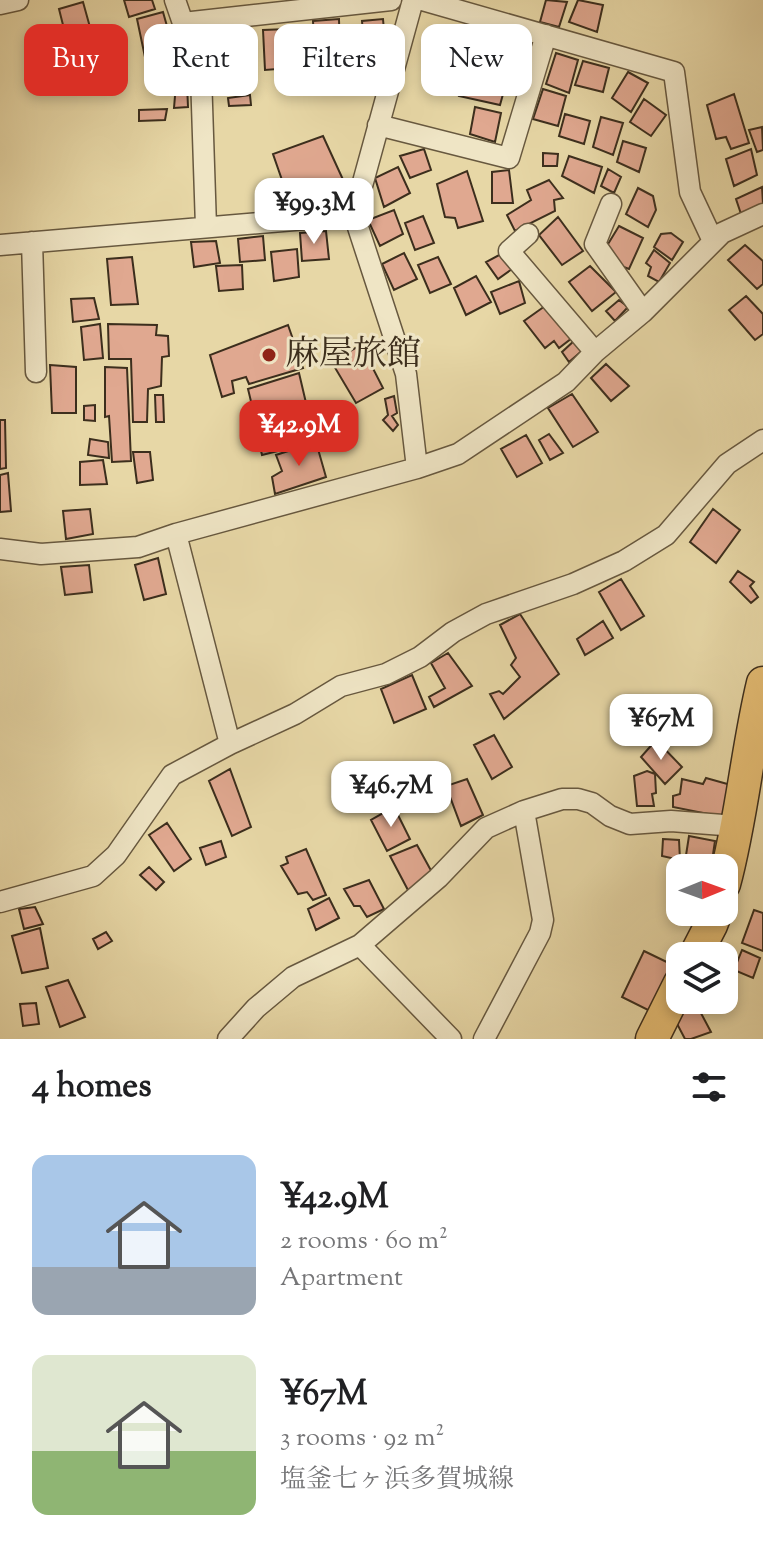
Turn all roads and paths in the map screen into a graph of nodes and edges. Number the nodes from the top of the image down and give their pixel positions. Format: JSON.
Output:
{"nodes":[{"id":1,"x":18,"y":0,"type":"edge"},
{"id":2,"x":175,"y":0,"type":"edge"},
{"id":3,"x":391,"y":0,"type":"edge"},
{"id":4,"x":413,"y":0,"type":"edge"},
{"id":5,"x":422,"y":0,"type":"edge"},
{"id":6,"x":0,"y":4,"type":"edge"},
{"id":7,"x":183,"y":23,"type":"junction"},
{"id":8,"x":546,"y":35,"type":"junction"},
{"id":9,"x":378,"y":125,"type":"junction"},
{"id":10,"x":611,"y":204,"type":"dead end"},
{"id":11,"x":763,"y":214,"type":"edge"},
{"id":12,"x":354,"y":215,"type":"junction"},
{"id":13,"x":206,"y":227,"type":"junction"},
{"id":14,"x":528,"y":234,"type":"dead end"},
{"id":15,"x":713,"y":241,"type":"junction"},
{"id":16,"x":32,"y":242,"type":"junction"},
{"id":17,"x":0,"y":245,"type":"edge"},
{"id":18,"x":643,"y":312,"type":"junction"},
{"id":19,"x":595,"y":352,"type":"junction"},
{"id":20,"x":36,"y":372,"type":"dead end"},
{"id":21,"x":763,"y":440,"type":"edge"},
{"id":22,"x":417,"y":468,"type":"junction"},
{"id":23,"x":176,"y":534,"type":"junction"},
{"id":24,"x":0,"y":549,"type":"edge"},
{"id":25,"x":763,"y":683,"type":"edge"},
{"id":26,"x":230,"y":744,"type":"junction"},
{"id":27,"x":524,"y":811,"type":"junction"},
{"id":28,"x":736,"y":826,"type":"junction"},
{"id":29,"x":730,"y":854,"type":"edge"},
{"id":30,"x":0,"y":902,"type":"edge"},
{"id":31,"x":360,"y":945,"type":"junction"},
{"id":32,"x":666,"y":1011,"type":"edge"},
{"id":33,"x":228,"y":1039,"type":"edge"},
{"id":34,"x":451,"y":1039,"type":"edge"},
{"id":35,"x":484,"y":1039,"type":"edge"},
{"id":36,"x":652,"y":1039,"type":"edge"}],
"edges":[{"from":1,"to":6,"type":"street"},
{"from":2,"to":7,"type":"street"},
{"from":3,"to":7,"type":"street"},
{"from":4,"to":9,"type":"street"},
{"from":5,"to":8,"type":"street"},
{"from":7,"to":13,"type":"street"},
{"from":8,"to":9,"type":"street"},
{"from":8,"to":15,"type":"street"},
{"from":9,"to":12,"type":"street"},
{"from":10,"to":18,"type":"street"},
{"from":11,"to":15,"type":"street"},
{"from":12,"to":13,"type":"street"},
{"from":12,"to":22,"type":"street"},
{"from":13,"to":16,"type":"street"},
{"from":14,"to":19,"type":"street"},
{"from":15,"to":18,"type":"street"},
{"from":16,"to":17,"type":"street"},
{"from":16,"to":20,"type":"street"},
{"from":18,"to":19,"type":"street"},
{"from":19,"to":22,"type":"street"},
{"from":21,"to":26,"type":"street"},
{"from":22,"to":23,"type":"street"},
{"from":23,"to":24,"type":"street"},
{"from":23,"to":26,"type":"street"},
{"from":25,"to":28,"type":"main road"},
{"from":26,"to":30,"type":"street"},
{"from":27,"to":28,"type":"street"},
{"from":27,"to":31,"type":"street"},
{"from":27,"to":35,"type":"street"},
{"from":28,"to":29,"type":"main road"},
{"from":31,"to":33,"type":"street"},
{"from":31,"to":34,"type":"street"},
{"from":32,"to":36,"type":"main road"}]}
